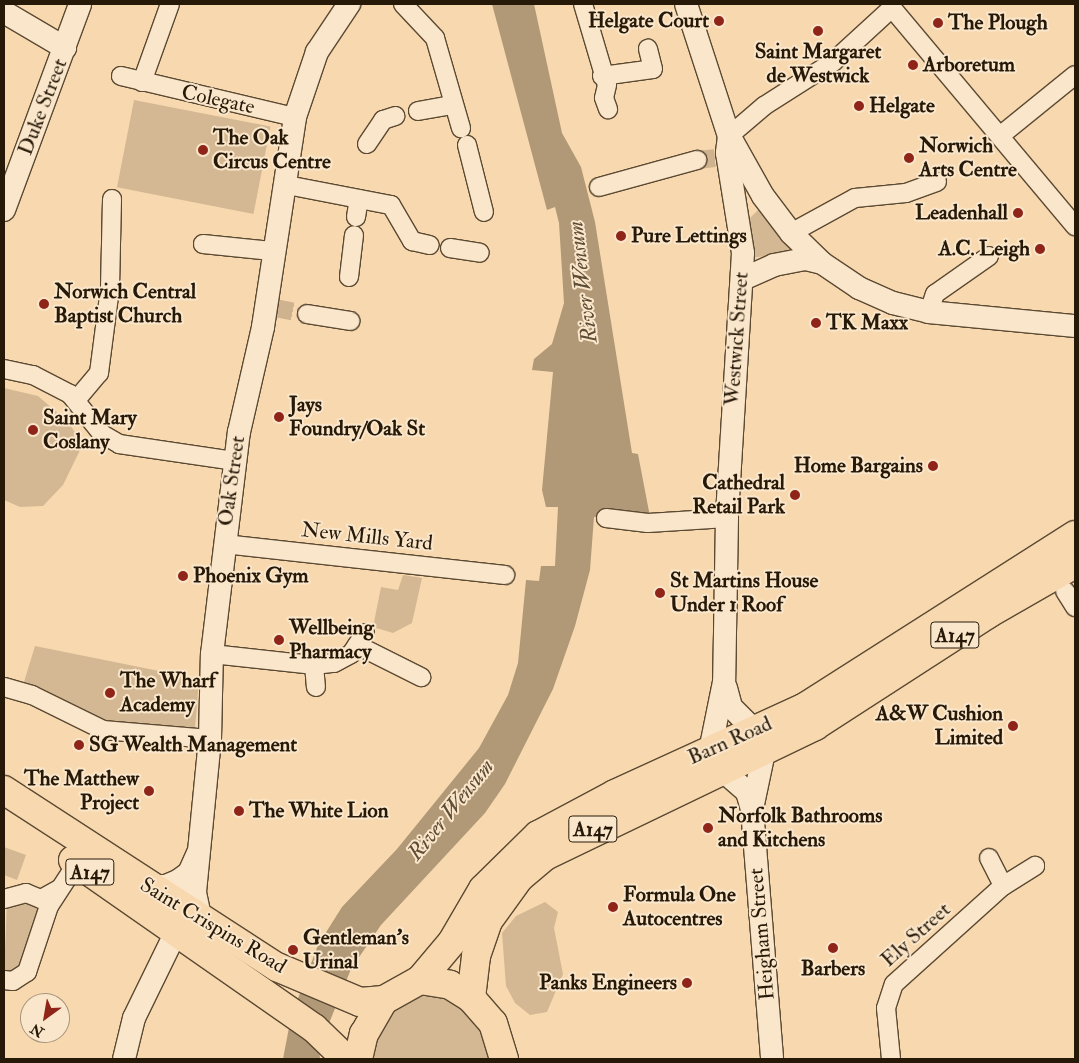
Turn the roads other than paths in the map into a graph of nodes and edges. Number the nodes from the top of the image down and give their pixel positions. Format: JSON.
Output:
{"nodes":[{"id":1,"x":80,"y":4,"type":"edge"},
{"id":2,"x":170,"y":4,"type":"edge"},
{"id":3,"x":349,"y":4,"type":"edge"},
{"id":4,"x":403,"y":4,"type":"edge"},
{"id":5,"x":583,"y":4,"type":"edge"},
{"id":6,"x":686,"y":4,"type":"edge"},
{"id":7,"x":4,"y":12,"type":"edge"},
{"id":8,"x":65,"y":48,"type":"junction"},
{"id":9,"x":648,"y":49,"type":"dead end"},
{"id":10,"x":1075,"y":75,"type":"edge"},
{"id":11,"x":121,"y":76,"type":"dead end"},
{"id":12,"x":602,"y":76,"type":"junction"},
{"id":13,"x":142,"y":82,"type":"junction"},
{"id":14,"x":452,"y":105,"type":"junction"},
{"id":15,"x":608,"y":109,"type":"dead end"},
{"id":16,"x":418,"y":111,"type":"dead end"},
{"id":17,"x":396,"y":116,"type":"dead end"},
{"id":18,"x":295,"y":117,"type":"junction"},
{"id":19,"x":461,"y":128,"type":"dead end"},
{"id":20,"x":729,"y":136,"type":"junction"},
{"id":21,"x":1001,"y":136,"type":"junction"},
{"id":22,"x":368,"y":144,"type":"dead end"},
{"id":23,"x":467,"y":145,"type":"dead end"},
{"id":24,"x":697,"y":160,"type":"tunnel mouth"},
{"id":25,"x":937,"y":182,"type":"dead end"},
{"id":26,"x":287,"y":185,"type":"junction"},
{"id":27,"x":599,"y":187,"type":"dead end"},
{"id":28,"x":112,"y":199,"type":"dead end"},
{"id":29,"x":359,"y":199,"type":"junction"},
{"id":30,"x":4,"y":210,"type":"edge"},
{"id":31,"x":484,"y":212,"type":"dead end"},
{"id":32,"x":356,"y":217,"type":"dead end"},
{"id":33,"x":1075,"y":226,"type":"edge"},
{"id":34,"x":791,"y":232,"type":"junction"},
{"id":35,"x":354,"y":235,"type":"dead end"},
{"id":36,"x":203,"y":244,"type":"dead end"},
{"id":37,"x":430,"y":245,"type":"dead end"},
{"id":38,"x":450,"y":248,"type":"dead end"},
{"id":39,"x":272,"y":251,"type":"junction"},
{"id":40,"x":480,"y":253,"type":"dead end"},
{"id":41,"x":989,"y":256,"type":"dead end"},
{"id":42,"x":822,"y":263,"type":"junction"},
{"id":43,"x":349,"y":277,"type":"dead end"},
{"id":44,"x":742,"y":279,"type":"junction"},
{"id":45,"x":929,"y":312,"type":"junction"},
{"id":46,"x":307,"y":314,"type":"tunnel mouth"},
{"id":47,"x":350,"y":321,"type":"dead end"},
{"id":48,"x":1075,"y":326,"type":"edge"},
{"id":49,"x":4,"y":369,"type":"edge"},
{"id":50,"x":77,"y":400,"type":"junction"},
{"id":51,"x":234,"y":461,"type":"junction"},
{"id":52,"x":606,"y":518,"type":"dead end"},
{"id":53,"x":727,"y":518,"type":"junction"},
{"id":54,"x":1075,"y":536,"type":"edge"},
{"id":55,"x":224,"y":544,"type":"junction"},
{"id":56,"x":1075,"y":564,"type":"edge"},
{"id":57,"x":505,"y":575,"type":"dead end"},
{"id":58,"x":1065,"y":591,"type":"dead end"},
{"id":59,"x":1075,"y":607,"type":"edge"},
{"id":60,"x":212,"y":654,"type":"junction"},
{"id":61,"x":314,"y":665,"type":"junction"},
{"id":62,"x":421,"y":678,"type":"dead end"},
{"id":63,"x":724,"y":682,"type":"junction"},
{"id":64,"x":4,"y":687,"type":"edge"},
{"id":65,"x":316,"y":687,"type":"dead end"},
{"id":66,"x":210,"y":739,"type":"junction"},
{"id":67,"x":759,"y":742,"type":"junction"},
{"id":68,"x":716,"y":760,"type":"junction"},
{"id":69,"x":4,"y":790,"type":"edge"},
{"id":70,"x":752,"y":809,"type":"junction"},
{"id":71,"x":4,"y":811,"type":"edge"},
{"id":72,"x":200,"y":850,"type":"junction"},
{"id":73,"x":989,"y":858,"type":"dead end"},
{"id":74,"x":78,"y":863,"type":"junction"},
{"id":75,"x":1035,"y":866,"type":"dead end"},
{"id":76,"x":146,"y":886,"type":"junction"},
{"id":77,"x":1003,"y":886,"type":"junction"},
{"id":78,"x":58,"y":889,"type":"junction"},
{"id":79,"x":4,"y":898,"type":"edge"},
{"id":80,"x":200,"y":921,"type":"junction"},
{"id":81,"x":176,"y":932,"type":"junction"},
{"id":82,"x":4,"y":980,"type":"edge"},
{"id":83,"x":420,"y":980,"type":"junction"},
{"id":84,"x":471,"y":998,"type":"junction"},
{"id":85,"x":384,"y":1000,"type":"junction"},
{"id":86,"x":339,"y":1050,"type":"edge"},
{"id":87,"x":124,"y":1059,"type":"edge"},
{"id":88,"x":358,"y":1059,"type":"edge"},
{"id":89,"x":504,"y":1059,"type":"edge"},
{"id":90,"x":772,"y":1059,"type":"edge"},
{"id":91,"x":891,"y":1059,"type":"edge"}],
"edges":[{"from":1,"to":8,"type":"street","name":"Duke Street"},
{"from":2,"to":13,"type":"street"},
{"from":3,"to":18,"type":"street","name":"Oak Street"},
{"from":4,"to":14,"type":"street"},
{"from":5,"to":12,"type":"street"},
{"from":6,"to":20,"type":"street","name":"Westwick Street"},
{"from":7,"to":8,"type":"street"},
{"from":8,"to":30,"type":"street","name":"Duke Street"},
{"from":9,"to":12,"type":"street"},
{"from":10,"to":21,"type":"street"},
{"from":11,"to":13,"type":"street","name":"Colegate"},
{"from":12,"to":15,"type":"street"},
{"from":13,"to":18,"type":"street","name":"Colegate"},
{"from":14,"to":16,"type":"street"},
{"from":14,"to":19,"type":"street"},
{"from":17,"to":22,"type":"street"},
{"from":18,"to":26,"type":"street","name":"Oak Street"},
{"from":20,"to":21,"type":"street"},
{"from":20,"to":34,"type":"street"},
{"from":20,"to":44,"type":"street","name":"Westwick Street"},
{"from":21,"to":33,"type":"street"},
{"from":23,"to":31,"type":"street"},
{"from":24,"to":27,"type":"street"},
{"from":25,"to":34,"type":"street"},
{"from":26,"to":29,"type":"street"},
{"from":26,"to":39,"type":"street","name":"Oak Street"},
{"from":28,"to":50,"type":"street"},
{"from":29,"to":32,"type":"street"},
{"from":29,"to":37,"type":"street"},
{"from":34,"to":42,"type":"street"},
{"from":35,"to":43,"type":"street"},
{"from":36,"to":39,"type":"street"},
{"from":38,"to":40,"type":"street"},
{"from":39,"to":51,"type":"street","name":"Oak Street"},
{"from":41,"to":45,"type":"street"},
{"from":42,"to":44,"type":"street"},
{"from":42,"to":45,"type":"street"},
{"from":44,"to":53,"type":"street","name":"Westwick Street"},
{"from":45,"to":48,"type":"street"},
{"from":46,"to":47,"type":"street"},
{"from":49,"to":50,"type":"street"},
{"from":50,"to":51,"type":"street"},
{"from":51,"to":55,"type":"street","name":"Oak Street"},
{"from":52,"to":53,"type":"street"},
{"from":53,"to":63,"type":"street","name":"Westwick Street"},
{"from":54,"to":67,"type":"main road","name":"Barn Road","number":"A147"},
{"from":55,"to":57,"type":"street","name":"New Mills Yard"},
{"from":55,"to":60,"type":"street","name":"Oak Street"},
{"from":56,"to":67,"type":"main road","name":"Barn Road","number":"A147"},
{"from":58,"to":59,"type":"street"},
{"from":60,"to":61,"type":"street"},
{"from":60,"to":66,"type":"street","name":"Oak Street"},
{"from":61,"to":62,"type":"street"},
{"from":61,"to":65,"type":"street"},
{"from":63,"to":67,"type":"street","name":"Westwick Street"},
{"from":63,"to":68,"type":"street","name":"Westwick Street"},
{"from":64,"to":66,"type":"street"},
{"from":66,"to":72,"type":"street","name":"Oak Street"},
{"from":67,"to":68,"type":"main road","name":"Barn Road","number":"A147"},
{"from":67,"to":70,"type":"street","name":"Heigham Street"},
{"from":68,"to":70,"type":"street","name":"Heigham Street"},
{"from":68,"to":83,"type":"main road","name":"Barn Road","number":"A147"},
{"from":68,"to":84,"type":"main road","name":"Barn Road","number":"A147"},
{"from":69,"to":76,"type":"main road","name":"Saint Crispins Road","number":"A147"},
{"from":70,"to":90,"type":"street","name":"Heigham Street"},
{"from":71,"to":74,"type":"main road","name":"Saint Crispins Road","number":"A147"},
{"from":72,"to":76,"type":"street","name":"Oak Street"},
{"from":72,"to":80,"type":"street","name":"Oak Street"},
{"from":73,"to":77,"type":"street"},
{"from":74,"to":78,"type":"street"},
{"from":74,"to":81,"type":"main road","name":"Saint Crispins Road","number":"A147"},
{"from":75,"to":77,"type":"street","name":"Ely Street"},
{"from":76,"to":80,"type":"main road","name":"Saint Crispins Road","number":"A147"},
{"from":77,"to":91,"type":"street","name":"Ely Street"},
{"from":78,"to":79,"type":"street"},
{"from":78,"to":82,"type":"street"},
{"from":80,"to":85,"type":"main road","name":"Saint Crispins Road","number":"A147"},
{"from":81,"to":86,"type":"main road","name":"Saint Crispins Road","number":"A147"},
{"from":81,"to":87,"type":"street"},
{"from":83,"to":84,"type":"main road"},
{"from":83,"to":85,"type":"main road","name":"Barn Road","number":"A147"},
{"from":84,"to":89,"type":"main road"},
{"from":85,"to":88,"type":"main road"}]}
